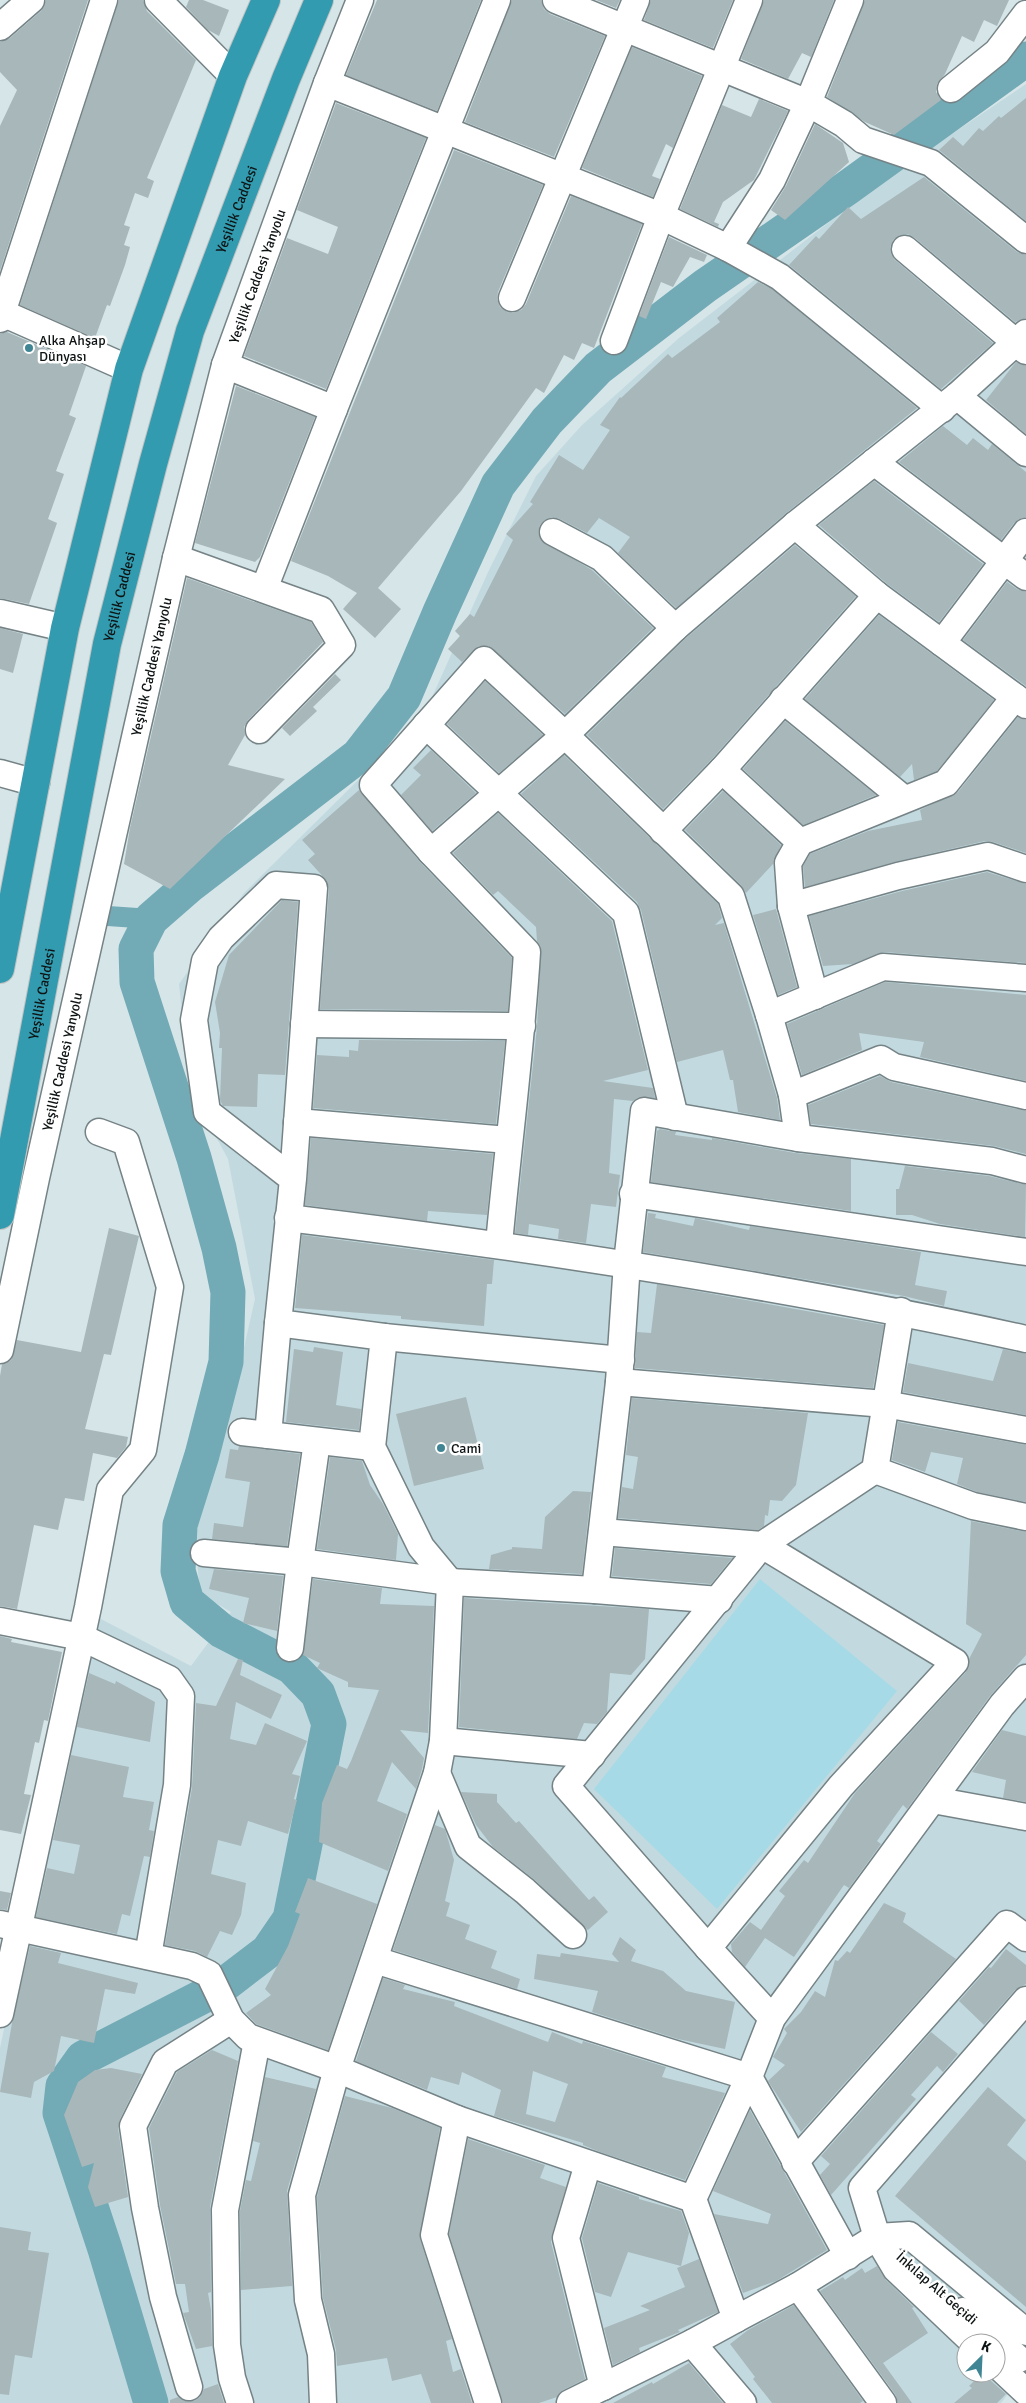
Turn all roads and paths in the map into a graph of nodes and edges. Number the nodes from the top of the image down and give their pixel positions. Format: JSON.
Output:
{"nodes":[{"id":1,"x":31,"y":0,"type":"edge"},
{"id":2,"x":104,"y":0,"type":"edge"},
{"id":3,"x":158,"y":0,"type":"edge"},
{"id":4,"x":266,"y":0,"type":"edge"},
{"id":5,"x":319,"y":0,"type":"edge"},
{"id":6,"x":360,"y":0,"type":"edge"},
{"id":7,"x":497,"y":0,"type":"edge"},
{"id":8,"x":556,"y":0,"type":"edge"},
{"id":9,"x":636,"y":0,"type":"edge"},
{"id":10,"x":749,"y":0,"type":"edge"},
{"id":11,"x":850,"y":0,"type":"edge"},
{"id":12,"x":1026,"y":14,"type":"edge"},
{"id":13,"x":0,"y":27,"type":"edge"},
{"id":14,"x":625,"y":27,"type":"junction"},
{"id":15,"x":722,"y":68,"type":"junction"},
{"id":16,"x":233,"y":76,"type":"junction"},
{"id":17,"x":327,"y":83,"type":"junction"},
{"id":18,"x":951,"y":90,"type":"dead end"},
{"id":19,"x":808,"y":102,"type":"junction"},
{"id":20,"x":446,"y":132,"type":"junction"},
{"id":21,"x":562,"y":178,"type":"junction"},
{"id":22,"x":661,"y":216,"type":"junction"},
{"id":23,"x":1026,"y":240,"type":"edge"},
{"id":24,"x":728,"y":248,"type":"junction"},
{"id":25,"x":906,"y":249,"type":"dead end"},
{"id":26,"x":512,"y":298,"type":"dead end"},
{"id":27,"x":1,"y":315,"type":"edge"},
{"id":28,"x":614,"y":341,"type":"dead end"},
{"id":29,"x":1023,"y":343,"type":"edge"},
{"id":30,"x":225,"y":365,"type":"junction"},
{"id":31,"x":129,"y":368,"type":"junction"},
{"id":32,"x":949,"y":402,"type":"junction"},
{"id":33,"x":334,"y":409,"type":"junction"},
{"id":34,"x":1026,"y":453,"type":"edge"},
{"id":35,"x":874,"y":462,"type":"junction"},
{"id":36,"x":795,"y":525,"type":"junction"},
{"id":37,"x":553,"y":532,"type":"dead end"},
{"id":38,"x":1026,"y":532,"type":"edge"},
{"id":39,"x":176,"y":558,"type":"junction"},
{"id":40,"x":1005,"y":561,"type":"junction"},
{"id":41,"x":1026,"y":577,"type":"edge"},
{"id":42,"x":264,"y":590,"type":"junction"},
{"id":43,"x":877,"y":595,"type":"junction"},
{"id":44,"x":0,"y":614,"type":"edge"},
{"id":45,"x":65,"y":628,"type":"junction"},
{"id":46,"x":676,"y":628,"type":"junction"},
{"id":47,"x":942,"y":643,"type":"junction"},
{"id":48,"x":783,"y":700,"type":"junction"},
{"id":49,"x":1020,"y":701,"type":"edge"},
{"id":50,"x":426,"y":725,"type":"junction"},
{"id":51,"x":258,"y":730,"type":"dead end"},
{"id":52,"x":565,"y":735,"type":"junction"},
{"id":53,"x":722,"y":770,"type":"junction"},
{"id":54,"x":0,"y":773,"type":"edge"},
{"id":55,"x":36,"y":783,"type":"junction"},
{"id":56,"x":499,"y":792,"type":"junction"},
{"id":57,"x":904,"y":799,"type":"junction"},
{"id":58,"x":663,"y":831,"type":"junction"},
{"id":59,"x":800,"y":842,"type":"junction"},
{"id":60,"x":432,"y":852,"type":"junction"},
{"id":61,"x":1026,"y":869,"type":"edge"},
{"id":62,"x":791,"y":906,"type":"junction"},
{"id":63,"x":0,"y":970,"type":"edge"},
{"id":64,"x":1026,"y":978,"type":"edge"},
{"id":65,"x":815,"y":996,"type":"junction"},
{"id":66,"x":769,"y":1015,"type":"junction"},
{"id":67,"x":304,"y":1024,"type":"junction"},
{"id":68,"x":522,"y":1026,"type":"junction"},
{"id":69,"x":792,"y":1095,"type":"junction"},
{"id":70,"x":1026,"y":1096,"type":"edge"},
{"id":71,"x":675,"y":1117,"type":"junction"},
{"id":72,"x":297,"y":1122,"type":"junction"},
{"id":73,"x":99,"y":1132,"type":"dead end"},
{"id":74,"x":798,"y":1138,"type":"junction"},
{"id":75,"x":508,"y":1140,"type":"junction"},
{"id":76,"x":1026,"y":1170,"type":"edge"},
{"id":77,"x":293,"y":1179,"type":"junction"},
{"id":78,"x":633,"y":1194,"type":"junction"},
{"id":79,"x":0,"y":1215,"type":"edge"},
{"id":80,"x":288,"y":1218,"type":"junction"},
{"id":81,"x":499,"y":1244,"type":"junction"},
{"id":82,"x":1026,"y":1252,"type":"edge"},
{"id":83,"x":627,"y":1263,"type":"junction"},
{"id":84,"x":901,"y":1311,"type":"junction"},
{"id":85,"x":278,"y":1323,"type":"junction"},
{"id":86,"x":384,"y":1337,"type":"junction"},
{"id":87,"x":1026,"y":1339,"type":"edge"},
{"id":88,"x":0,"y":1350,"type":"edge"},
{"id":89,"x":620,"y":1371,"type":"junction"},
{"id":90,"x":885,"y":1404,"type":"junction"},
{"id":91,"x":1026,"y":1430,"type":"edge"},
{"id":92,"x":242,"y":1432,"type":"dead end"},
{"id":93,"x":268,"y":1435,"type":"junction"},
{"id":94,"x":317,"y":1442,"type":"junction"},
{"id":95,"x":372,"y":1447,"type":"junction"},
{"id":96,"x":875,"y":1470,"type":"junction"},
{"id":97,"x":1026,"y":1518,"type":"edge"},
{"id":98,"x":602,"y":1532,"type":"junction"},
{"id":99,"x":762,"y":1545,"type":"junction"},
{"id":100,"x":204,"y":1553,"type":"dead end"},
{"id":101,"x":300,"y":1562,"type":"junction"},
{"id":102,"x":450,"y":1582,"type":"junction"},
{"id":103,"x":595,"y":1590,"type":"junction"},
{"id":104,"x":719,"y":1600,"type":"junction"},
{"id":105,"x":0,"y":1622,"type":"edge"},
{"id":106,"x":82,"y":1637,"type":"junction"},
{"id":107,"x":290,"y":1648,"type":"dead end"},
{"id":108,"x":1026,"y":1678,"type":"edge"},
{"id":109,"x":1014,"y":1708,"type":"edge"},
{"id":110,"x":443,"y":1741,"type":"junction"},
{"id":111,"x":592,"y":1755,"type":"junction"},
{"id":112,"x":437,"y":1773,"type":"junction"},
{"id":113,"x":933,"y":1800,"type":"junction"},
{"id":114,"x":1026,"y":1817,"type":"edge"},
{"id":115,"x":9,"y":1926,"type":"edge"},
{"id":116,"x":573,"y":1936,"type":"dead end"},
{"id":117,"x":1026,"y":1938,"type":"edge"},
{"id":118,"x":708,"y":1948,"type":"junction"},
{"id":119,"x":148,"y":1956,"type":"junction"},
{"id":120,"x":375,"y":1960,"type":"junction"},
{"id":121,"x":1026,"y":2000,"type":"edge"},
{"id":122,"x":0,"y":2014,"type":"edge"},
{"id":123,"x":230,"y":2016,"type":"junction"},
{"id":124,"x":772,"y":2018,"type":"junction"},
{"id":125,"x":258,"y":2041,"type":"junction"},
{"id":126,"x":338,"y":2070,"type":"junction"},
{"id":127,"x":749,"y":2077,"type":"junction"},
{"id":128,"x":457,"y":2119,"type":"junction"},
{"id":129,"x":795,"y":2162,"type":"junction"},
{"id":130,"x":588,"y":2164,"type":"junction"},
{"id":131,"x":693,"y":2199,"type":"junction"},
{"id":132,"x":877,"y":2238,"type":"junction"},
{"id":133,"x":848,"y":2256,"type":"junction"},
{"id":134,"x":798,"y":2286,"type":"junction"},
{"id":135,"x":736,"y":2319,"type":"junction"},
{"id":136,"x":1026,"y":2332,"type":"edge"},
{"id":137,"x":963,"y":2333,"type":"edge"},
{"id":138,"x":692,"y":2343,"type":"junction"},
{"id":139,"x":1008,"y":2362,"type":"edge"},
{"id":140,"x":189,"y":2387,"type":"dead end"},
{"id":141,"x":1026,"y":2393,"type":"edge"},
{"id":142,"x":590,"y":2397,"type":"edge"},
{"id":143,"x":240,"y":2403,"type":"edge"},
{"id":144,"x":323,"y":2403,"type":"edge"},
{"id":145,"x":488,"y":2403,"type":"edge"},
{"id":146,"x":743,"y":2403,"type":"edge"},
{"id":147,"x":883,"y":2403,"type":"edge"},
{"id":148,"x":1018,"y":2403,"type":"edge"}],
"edges":[{"from":1,"to":13,"type":"street"},
{"from":2,"to":27,"type":"street"},
{"from":3,"to":16,"type":"street"},
{"from":4,"to":16,"type":"highway"},
{"from":5,"to":79,"type":"highway","name":"Yeşillik Caddesi"},
{"from":6,"to":17,"type":"street","name":"Yeşillik Caddesi Yanyolu"},
{"from":7,"to":20,"type":"street"},
{"from":8,"to":14,"type":"street"},
{"from":9,"to":14,"type":"street"},
{"from":10,"to":15,"type":"street"},
{"from":11,"to":19,"type":"street"},
{"from":12,"to":18,"type":"street"},
{"from":14,"to":15,"type":"street"},
{"from":14,"to":21,"type":"street"},
{"from":15,"to":19,"type":"street"},
{"from":15,"to":22,"type":"street"},
{"from":16,"to":31,"type":"highway"},
{"from":17,"to":20,"type":"street"},
{"from":17,"to":30,"type":"street","name":"Yeşillik Caddesi Yanyolu"},
{"from":19,"to":23,"type":"street"},
{"from":19,"to":24,"type":"street"},
{"from":20,"to":21,"type":"street"},
{"from":20,"to":33,"type":"street"},
{"from":21,"to":22,"type":"street"},
{"from":21,"to":26,"type":"street"},
{"from":22,"to":24,"type":"street"},
{"from":22,"to":28,"type":"street"},
{"from":24,"to":32,"type":"street"},
{"from":25,"to":29,"type":"street"},
{"from":27,"to":31,"type":"street"},
{"from":29,"to":32,"type":"street"},
{"from":30,"to":33,"type":"street"},
{"from":30,"to":39,"type":"street","name":"Yeşillik Caddesi Yanyolu"},
{"from":31,"to":45,"type":"highway"},
{"from":32,"to":34,"type":"street"},
{"from":32,"to":35,"type":"street"},
{"from":33,"to":42,"type":"street"},
{"from":35,"to":36,"type":"street"},
{"from":35,"to":40,"type":"street"},
{"from":36,"to":43,"type":"street"},
{"from":36,"to":46,"type":"street"},
{"from":37,"to":46,"type":"street"},
{"from":38,"to":40,"type":"street"},
{"from":39,"to":42,"type":"street"},
{"from":39,"to":88,"type":"street","name":"Yeşillik Caddesi Yanyolu"},
{"from":40,"to":41,"type":"street"},
{"from":40,"to":47,"type":"street"},
{"from":42,"to":51,"type":"street"},
{"from":43,"to":47,"type":"street"},
{"from":43,"to":48,"type":"street"},
{"from":44,"to":45,"type":"street"},
{"from":45,"to":55,"type":"highway"},
{"from":46,"to":52,"type":"street"},
{"from":47,"to":49,"type":"street"},
{"from":48,"to":53,"type":"street"},
{"from":48,"to":57,"type":"street"},
{"from":49,"to":57,"type":"street"},
{"from":50,"to":52,"type":"street"},
{"from":50,"to":56,"type":"street"},
{"from":50,"to":60,"type":"street"},
{"from":52,"to":56,"type":"street"},
{"from":52,"to":58,"type":"street"},
{"from":53,"to":58,"type":"street"},
{"from":53,"to":59,"type":"street"},
{"from":54,"to":55,"type":"street"},
{"from":55,"to":63,"type":"highway"},
{"from":56,"to":60,"type":"street"},
{"from":56,"to":71,"type":"street"},
{"from":57,"to":59,"type":"street"},
{"from":58,"to":66,"type":"street"},
{"from":59,"to":62,"type":"street"},
{"from":60,"to":68,"type":"street"},
{"from":61,"to":62,"type":"street"},
{"from":62,"to":65,"type":"street"},
{"from":64,"to":65,"type":"street"},
{"from":65,"to":66,"type":"street"},
{"from":66,"to":69,"type":"street"},
{"from":67,"to":68,"type":"street"},
{"from":67,"to":72,"type":"street"},
{"from":67,"to":77,"type":"street"},
{"from":68,"to":75,"type":"street"},
{"from":69,"to":70,"type":"street"},
{"from":69,"to":74,"type":"street"},
{"from":71,"to":74,"type":"street"},
{"from":71,"to":78,"type":"street"},
{"from":72,"to":75,"type":"street"},
{"from":72,"to":77,"type":"street"},
{"from":73,"to":106,"type":"street"},
{"from":74,"to":76,"type":"street"},
{"from":75,"to":81,"type":"street"},
{"from":77,"to":80,"type":"street"},
{"from":78,"to":82,"type":"street"},
{"from":78,"to":83,"type":"street"},
{"from":80,"to":81,"type":"street"},
{"from":80,"to":85,"type":"street"},
{"from":81,"to":83,"type":"street"},
{"from":83,"to":84,"type":"street"},
{"from":83,"to":89,"type":"street"},
{"from":84,"to":87,"type":"street"},
{"from":84,"to":90,"type":"street"},
{"from":85,"to":86,"type":"street"},
{"from":85,"to":93,"type":"street"},
{"from":86,"to":89,"type":"street"},
{"from":86,"to":95,"type":"street"},
{"from":89,"to":90,"type":"street"},
{"from":89,"to":98,"type":"street"},
{"from":90,"to":91,"type":"street"},
{"from":90,"to":96,"type":"street"},
{"from":92,"to":93,"type":"street"},
{"from":93,"to":94,"type":"street"},
{"from":94,"to":95,"type":"street"},
{"from":94,"to":101,"type":"street"},
{"from":95,"to":102,"type":"street"},
{"from":96,"to":97,"type":"street"},
{"from":96,"to":99,"type":"street"},
{"from":98,"to":99,"type":"street"},
{"from":98,"to":103,"type":"street"},
{"from":99,"to":104,"type":"street"},
{"from":99,"to":118,"type":"street"},
{"from":100,"to":101,"type":"street"},
{"from":101,"to":102,"type":"street"},
{"from":101,"to":107,"type":"street"},
{"from":102,"to":103,"type":"street"},
{"from":102,"to":110,"type":"street"},
{"from":103,"to":104,"type":"street"},
{"from":104,"to":111,"type":"street"},
{"from":105,"to":106,"type":"street"},
{"from":106,"to":115,"type":"street"},
{"from":106,"to":119,"type":"street"},
{"from":108,"to":109,"type":"street"},
{"from":109,"to":113,"type":"street"},
{"from":110,"to":111,"type":"street"},
{"from":110,"to":112,"type":"street"},
{"from":111,"to":118,"type":"street"},
{"from":112,"to":116,"type":"street"},
{"from":112,"to":120,"type":"street"},
{"from":113,"to":114,"type":"street"},
{"from":113,"to":124,"type":"street"},
{"from":115,"to":119,"type":"street"},
{"from":115,"to":122,"type":"street"},
{"from":117,"to":129,"type":"street"},
{"from":118,"to":124,"type":"street"},
{"from":119,"to":123,"type":"street"},
{"from":120,"to":126,"type":"street"},
{"from":120,"to":127,"type":"street"},
{"from":121,"to":132,"type":"street"},
{"from":123,"to":125,"type":"street"},
{"from":123,"to":140,"type":"street"},
{"from":124,"to":127,"type":"street"},
{"from":125,"to":126,"type":"street"},
{"from":125,"to":143,"type":"street"},
{"from":126,"to":128,"type":"street"},
{"from":126,"to":144,"type":"street"},
{"from":127,"to":129,"type":"street"},
{"from":127,"to":131,"type":"street"},
{"from":128,"to":130,"type":"street"},
{"from":128,"to":145,"type":"street"},
{"from":129,"to":133,"type":"street"},
{"from":130,"to":131,"type":"street"},
{"from":130,"to":142,"type":"street"},
{"from":131,"to":135,"type":"street"},
{"from":132,"to":133,"type":"street"},
{"from":132,"to":136,"type":"street"},
{"from":132,"to":137,"type":"street"},
{"from":132,"to":139,"type":"street","name":"İnkılap Alt Geçidi"},
{"from":133,"to":134,"type":"street"},
{"from":134,"to":135,"type":"street"},
{"from":134,"to":147,"type":"street"},
{"from":135,"to":138,"type":"street"},
{"from":138,"to":142,"type":"street"},
{"from":138,"to":146,"type":"street"},
{"from":139,"to":141,"type":"street","name":"İnkılap Alt Geçidi"},
{"from":141,"to":148,"type":"street"}]}
